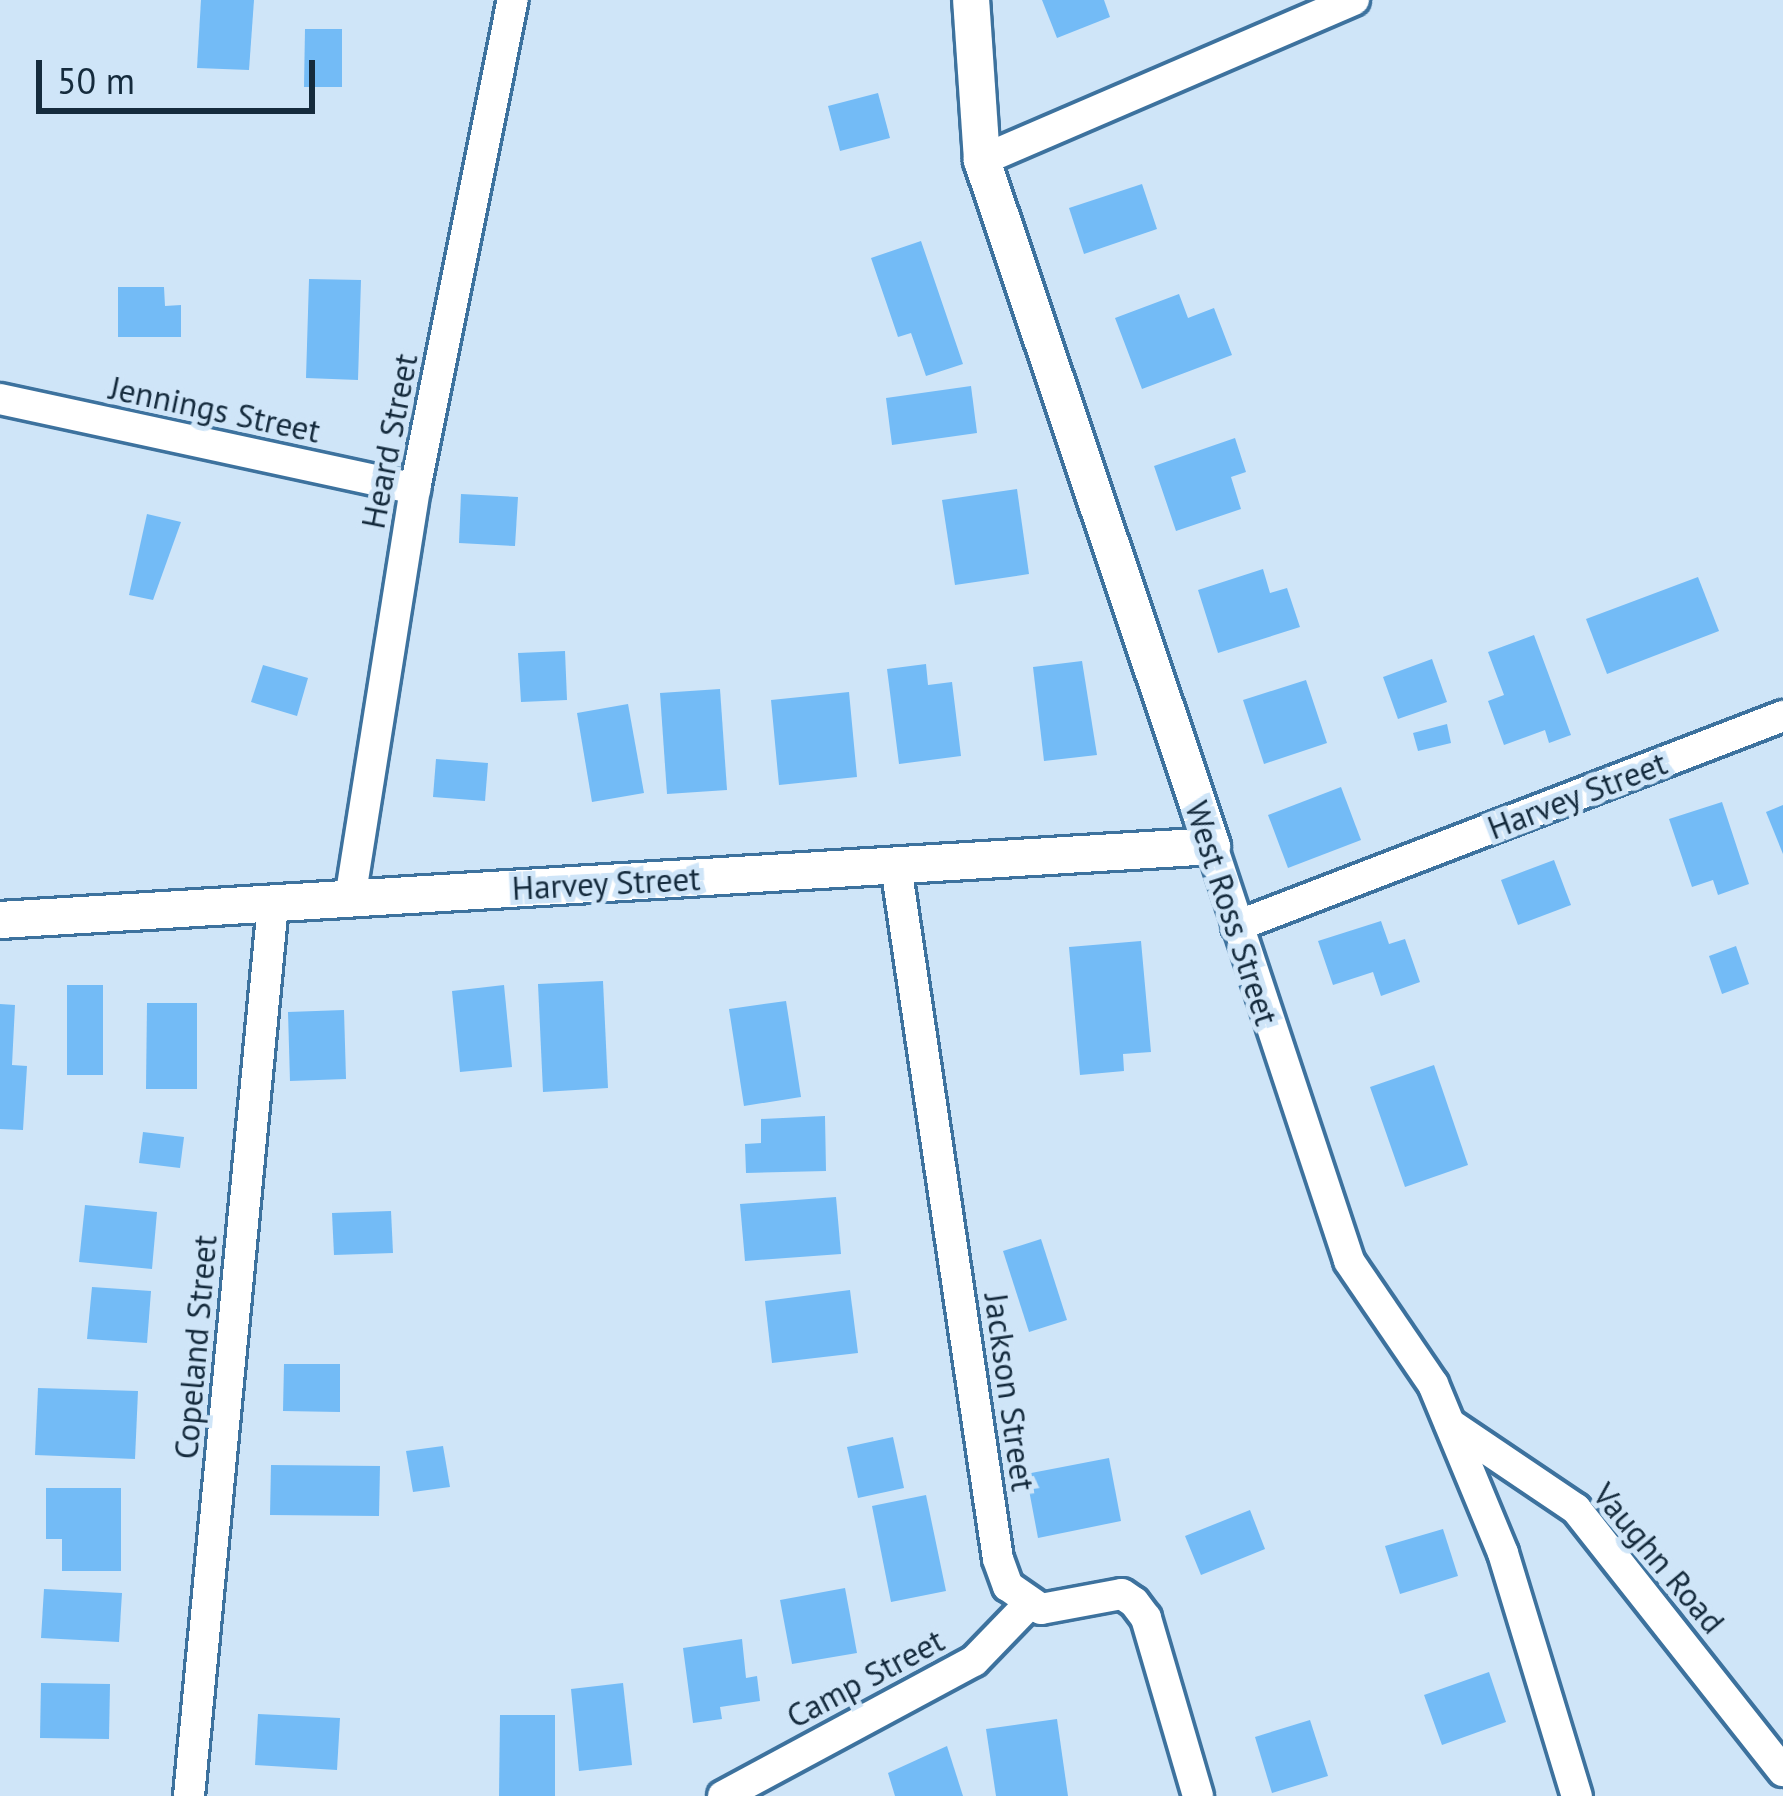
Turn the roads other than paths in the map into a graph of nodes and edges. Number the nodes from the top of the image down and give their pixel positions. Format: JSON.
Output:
{"nodes":[{"id":1,"x":513,"y":0,"type":"edge"},
{"id":2,"x":970,"y":0,"type":"edge"},
{"id":3,"x":1354,"y":0,"type":"edge"},
{"id":4,"x":982,"y":160,"type":"junction"},
{"id":5,"x":0,"y":399,"type":"edge"},
{"id":6,"x":415,"y":489,"type":"junction"},
{"id":7,"x":1783,"y":716,"type":"edge"},
{"id":8,"x":1212,"y":846,"type":"junction"},
{"id":9,"x":896,"y":866,"type":"junction"},
{"id":10,"x":350,"y":899,"type":"junction"},
{"id":11,"x":274,"y":904,"type":"junction"},
{"id":12,"x":0,"y":920,"type":"edge"},
{"id":13,"x":1237,"y":926,"type":"junction"},
{"id":14,"x":1450,"y":1424,"type":"junction"},
{"id":15,"x":1028,"y":1605,"type":"junction"},
{"id":16,"x":1783,"y":1771,"type":"edge"},
{"id":17,"x":189,"y":1796,"type":"edge"},
{"id":18,"x":723,"y":1796,"type":"edge"},
{"id":19,"x":1198,"y":1796,"type":"edge"},
{"id":20,"x":1577,"y":1796,"type":"edge"}],
"edges":[{"from":1,"to":6,"type":"street","name":"Heard Street"},
{"from":2,"to":4,"type":"street","name":"West Ross Street"},
{"from":3,"to":4,"type":"street"},
{"from":4,"to":8,"type":"street","name":"West Ross Street"},
{"from":5,"to":6,"type":"street","name":"Jennings Street"},
{"from":6,"to":10,"type":"street","name":"Heard Street"},
{"from":7,"to":13,"type":"street","name":"Harvey Street"},
{"from":8,"to":9,"type":"street","name":"Harvey Street"},
{"from":8,"to":13,"type":"street","name":"West Ross Street"},
{"from":9,"to":10,"type":"street","name":"Harvey Street"},
{"from":9,"to":15,"type":"street","name":"Jackson Street"},
{"from":10,"to":11,"type":"street","name":"Harvey Street"},
{"from":11,"to":12,"type":"street","name":"Harvey Street"},
{"from":11,"to":17,"type":"street","name":"Copeland Street"},
{"from":13,"to":14,"type":"street","name":"West Ross Street"},
{"from":14,"to":16,"type":"street","name":"Vaughn Road"},
{"from":14,"to":20,"type":"street","name":"West Ross Street"},
{"from":15,"to":18,"type":"street","name":"Camp Street"},
{"from":15,"to":19,"type":"street"}]}
